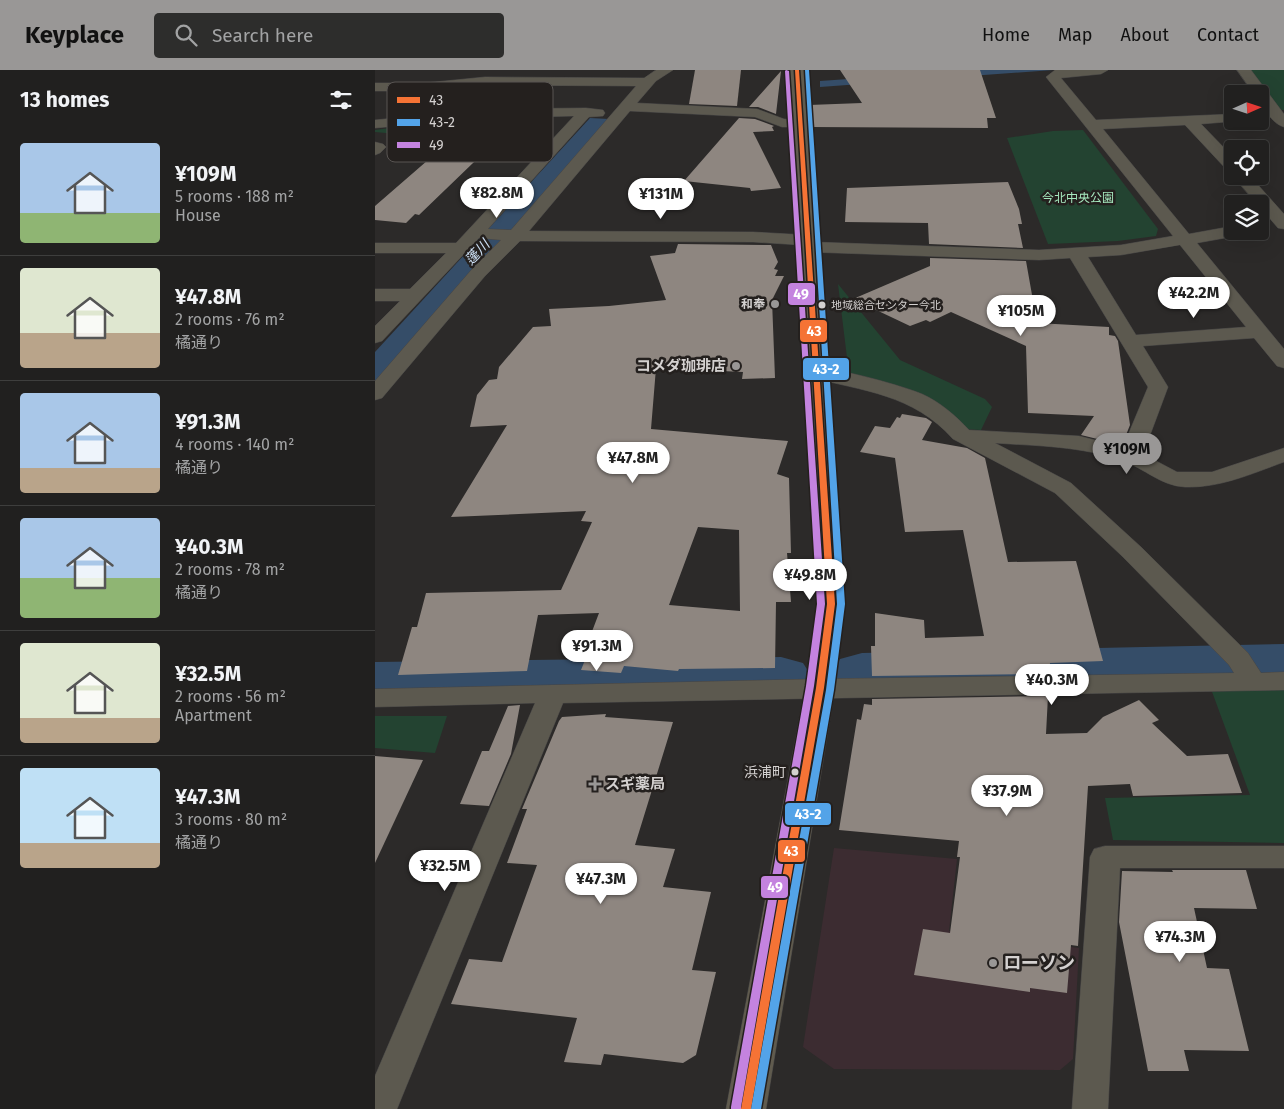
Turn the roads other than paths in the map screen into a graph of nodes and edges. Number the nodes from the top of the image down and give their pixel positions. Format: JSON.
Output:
{"nodes":[{"id":1,"x":666,"y":70,"type":"edge"},
{"id":2,"x":1101,"y":70,"type":"edge"},
{"id":3,"x":1244,"y":70,"type":"edge"},
{"id":4,"x":797,"y":80,"type":"edge"},
{"id":5,"x":485,"y":82,"type":"edge"},
{"id":6,"x":553,"y":82,"type":"edge"},
{"id":7,"x":553,"y":82,"type":"edge"},
{"id":8,"x":643,"y":82,"type":"junction"},
{"id":9,"x":553,"y":110,"type":"edge"},
{"id":10,"x":623,"y":110,"type":"junction"},
{"id":11,"x":586,"y":112,"type":"junction"},
{"id":12,"x":1269,"y":117,"type":"edge"},
{"id":13,"x":1282,"y":118,"type":"edge"},
{"id":14,"x":1224,"y":119,"type":"edge"},
{"id":15,"x":1190,"y":121,"type":"junction"},
{"id":16,"x":800,"y":124,"type":"junction"},
{"id":17,"x":1093,"y":125,"type":"junction"},
{"id":18,"x":553,"y":150,"type":"edge"},
{"id":19,"x":1224,"y":157,"type":"edge"},
{"id":20,"x":542,"y":162,"type":"edge"},
{"id":21,"x":1248,"y":185,"type":"edge"},
{"id":22,"x":1280,"y":224,"type":"edge"},
{"id":23,"x":1224,"y":233,"type":"edge"},
{"id":24,"x":479,"y":234,"type":"junction"},
{"id":25,"x":512,"y":236,"type":"junction"},
{"id":26,"x":1184,"y":240,"type":"junction"},
{"id":27,"x":808,"y":243,"type":"junction"},
{"id":28,"x":375,"y":248,"type":"edge"},
{"id":29,"x":461,"y":248,"type":"junction"},
{"id":30,"x":1076,"y":253,"type":"junction"},
{"id":31,"x":375,"y":295,"type":"edge"},
{"id":32,"x":416,"y":295,"type":"junction"},
{"id":33,"x":1258,"y":332,"type":"junction"},
{"id":34,"x":375,"y":338,"type":"edge"},
{"id":35,"x":1132,"y":341,"type":"junction"},
{"id":36,"x":1284,"y":362,"type":"edge"},
{"id":37,"x":816,"y":373,"type":"junction"},
{"id":38,"x":375,"y":394,"type":"edge"},
{"id":39,"x":961,"y":434,"type":"junction"},
{"id":40,"x":1131,"y":456,"type":"junction"},
{"id":41,"x":1284,"y":456,"type":"edge"},
{"id":42,"x":1247,"y":672,"type":"junction"},
{"id":43,"x":1284,"y":681,"type":"edge"},
{"id":44,"x":820,"y":688,"type":"junction"},
{"id":45,"x":553,"y":694,"type":"junction"},
{"id":46,"x":375,"y":698,"type":"edge"},
{"id":47,"x":1284,"y":857,"type":"edge"},
{"id":48,"x":379,"y":1109,"type":"edge"},
{"id":49,"x":746,"y":1109,"type":"edge"},
{"id":50,"x":1090,"y":1109,"type":"edge"}],
"edges":[{"from":1,"to":8,"type":"street"},
{"from":2,"to":17,"type":"street"},
{"from":3,"to":13,"type":"street"},
{"from":4,"to":16,"type":"street"},
{"from":5,"to":7,"type":"street"},
{"from":6,"to":8,"type":"street"},
{"from":8,"to":10,"type":"street"},
{"from":9,"to":11,"type":"street"},
{"from":10,"to":11,"type":"street"},
{"from":10,"to":16,"type":"street"},
{"from":10,"to":25,"type":"street"},
{"from":11,"to":18,"type":"street"},
{"from":12,"to":13,"type":"street"},
{"from":14,"to":15,"type":"street"},
{"from":15,"to":17,"type":"street"},
{"from":15,"to":19,"type":"street"},
{"from":16,"to":27,"type":"street"},
{"from":17,"to":26,"type":"street"},
{"from":20,"to":24,"type":"street"},
{"from":21,"to":22,"type":"street"},
{"from":23,"to":26,"type":"street"},
{"from":24,"to":25,"type":"street"},
{"from":24,"to":29,"type":"street"},
{"from":25,"to":27,"type":"street"},
{"from":25,"to":38,"type":"street"},
{"from":26,"to":30,"type":"street"},
{"from":26,"to":33,"type":"street"},
{"from":27,"to":30,"type":"street"},
{"from":27,"to":37,"type":"street"},
{"from":28,"to":29,"type":"street"},
{"from":29,"to":32,"type":"street"},
{"from":30,"to":35,"type":"street"},
{"from":31,"to":32,"type":"street"},
{"from":32,"to":34,"type":"street"},
{"from":33,"to":35,"type":"street"},
{"from":33,"to":36,"type":"street"},
{"from":35,"to":40,"type":"street"},
{"from":37,"to":39,"type":"street"},
{"from":37,"to":44,"type":"street"},
{"from":39,"to":40,"type":"street"},
{"from":39,"to":42,"type":"street"},
{"from":40,"to":41,"type":"street"},
{"from":42,"to":43,"type":"street"},
{"from":42,"to":44,"type":"street"},
{"from":44,"to":45,"type":"street"},
{"from":44,"to":49,"type":"street"},
{"from":45,"to":46,"type":"street"},
{"from":45,"to":48,"type":"street"},
{"from":47,"to":50,"type":"street"}]}
